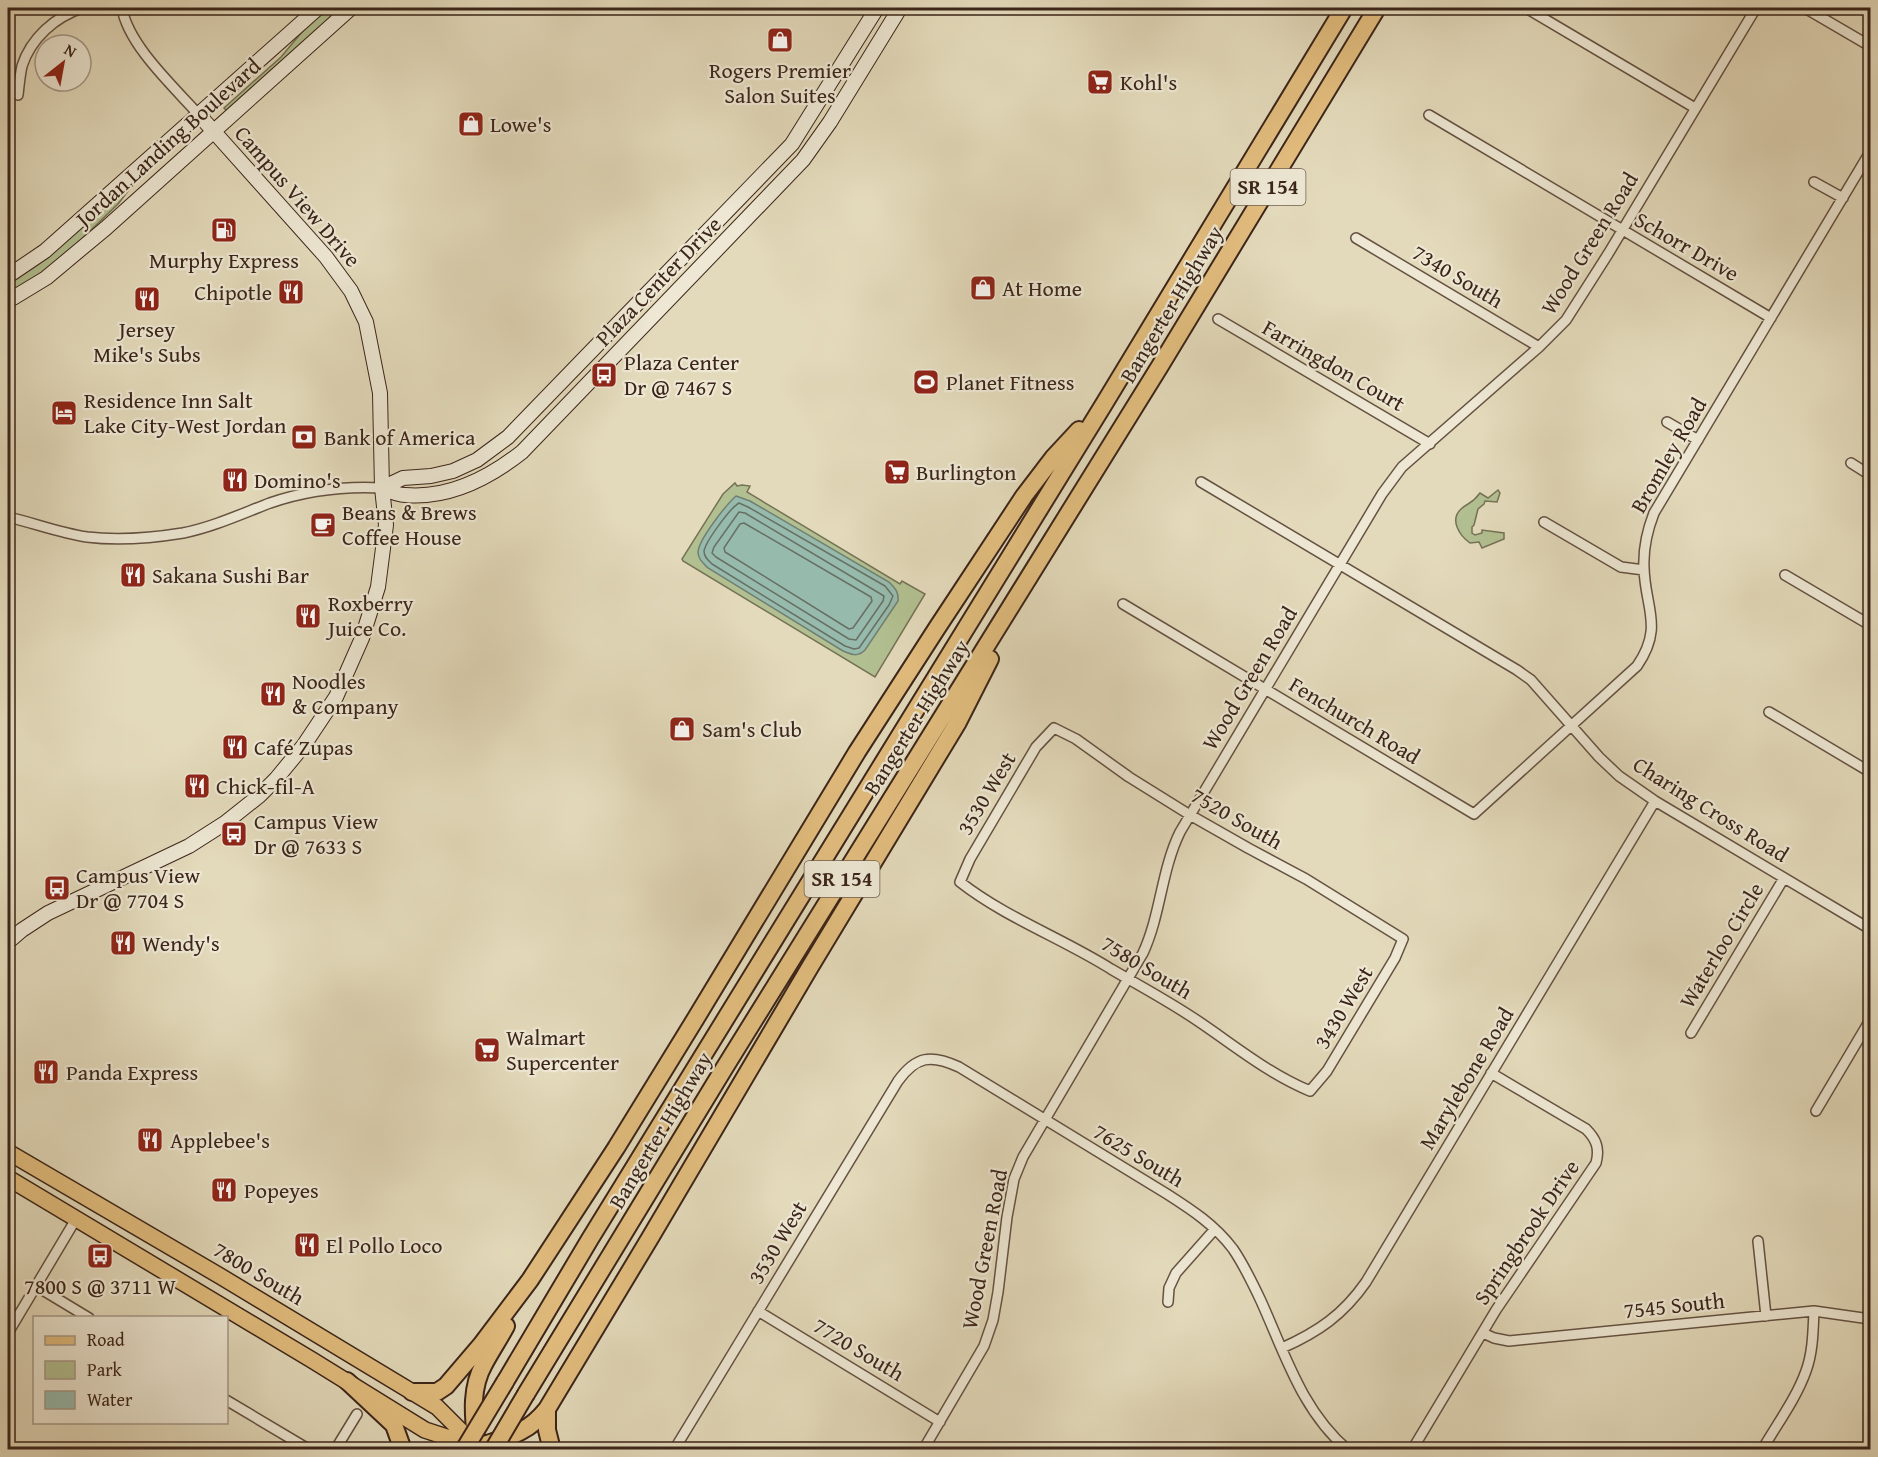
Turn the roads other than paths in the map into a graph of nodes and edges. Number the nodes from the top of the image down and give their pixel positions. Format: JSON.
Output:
{"nodes":[{"id":1,"x":82,"y":8,"type":"edge"},
{"id":2,"x":122,"y":8,"type":"edge"},
{"id":3,"x":318,"y":8,"type":"edge"},
{"id":4,"x":351,"y":8,"type":"edge"},
{"id":5,"x":877,"y":8,"type":"edge"},
{"id":6,"x":900,"y":8,"type":"edge"},
{"id":7,"x":1330,"y":8,"type":"edge"},
{"id":8,"x":1344,"y":8,"type":"edge"},
{"id":9,"x":1377,"y":8,"type":"edge"},
{"id":10,"x":1526,"y":8,"type":"edge"},
{"id":11,"x":1756,"y":8,"type":"edge"},
{"id":12,"x":1805,"y":8,"type":"edge"},
{"id":13,"x":1870,"y":46,"type":"edge"},
{"id":14,"x":18,"y":94,"type":"dead end"},
{"id":15,"x":1288,"y":101,"type":"junction"},
{"id":16,"x":1695,"y":108,"type":"junction"},
{"id":17,"x":199,"y":115,"type":"junction"},
{"id":18,"x":1429,"y":116,"type":"dead end"},
{"id":19,"x":213,"y":130,"type":"junction"},
{"id":20,"x":1870,"y":152,"type":"edge"},
{"id":21,"x":1814,"y":182,"type":"dead end"},
{"id":22,"x":1843,"y":198,"type":"junction"},
{"id":23,"x":1622,"y":231,"type":"junction"},
{"id":24,"x":1356,"y":238,"type":"dead end"},
{"id":25,"x":8,"y":276,"type":"edge"},
{"id":26,"x":8,"y":300,"type":"edge"},
{"id":27,"x":1771,"y":318,"type":"junction"},
{"id":28,"x":1218,"y":320,"type":"dead end"},
{"id":29,"x":1539,"y":347,"type":"junction"},
{"id":30,"x":1104,"y":404,"type":"junction"},
{"id":31,"x":1667,"y":422,"type":"dead end"},
{"id":32,"x":1698,"y":440,"type":"junction"},
{"id":33,"x":1430,"y":444,"type":"junction"},
{"id":34,"x":1851,"y":463,"type":"dead end"},
{"id":35,"x":1870,"y":475,"type":"edge"},
{"id":36,"x":1201,"y":482,"type":"dead end"},
{"id":37,"x":382,"y":488,"type":"junction"},
{"id":38,"x":8,"y":517,"type":"edge"},
{"id":39,"x":1544,"y":522,"type":"dead end"},
{"id":40,"x":1340,"y":564,"type":"junction"},
{"id":41,"x":1034,"y":569,"type":"junction"},
{"id":42,"x":1644,"y":570,"type":"junction"},
{"id":43,"x":1785,"y":575,"type":"dead end"},
{"id":44,"x":1123,"y":604,"type":"dead end"},
{"id":45,"x":1870,"y":625,"type":"edge"},
{"id":46,"x":1266,"y":689,"type":"junction"},
{"id":47,"x":1769,"y":712,"type":"dead end"},
{"id":48,"x":1570,"y":726,"type":"junction"},
{"id":49,"x":1054,"y":728,"type":"joint"},
{"id":50,"x":1870,"y":772,"type":"edge"},
{"id":51,"x":1655,"y":801,"type":"junction"},
{"id":52,"x":1474,"y":814,"type":"joint"},
{"id":53,"x":1190,"y":815,"type":"junction"},
{"id":54,"x":1784,"y":878,"type":"junction"},
{"id":55,"x":960,"y":882,"type":"joint"},
{"id":56,"x":1870,"y":929,"type":"edge"},
{"id":57,"x":1403,"y":939,"type":"joint"},
{"id":58,"x":8,"y":942,"type":"edge"},
{"id":59,"x":1128,"y":979,"type":"junction"},
{"id":60,"x":1870,"y":1020,"type":"edge"},
{"id":61,"x":1690,"y":1033,"type":"dead end"},
{"id":62,"x":919,"y":1060,"type":"joint"},
{"id":63,"x":1491,"y":1073,"type":"junction"},
{"id":64,"x":1310,"y":1092,"type":"joint"},
{"id":65,"x":1816,"y":1111,"type":"dead end"},
{"id":66,"x":1044,"y":1120,"type":"junction"},
{"id":67,"x":8,"y":1152,"type":"edge"},
{"id":68,"x":8,"y":1178,"type":"edge"},
{"id":69,"x":76,"y":1220,"type":"junction"},
{"id":70,"x":1215,"y":1228,"type":"junction"},
{"id":71,"x":1758,"y":1241,"type":"dead end"},
{"id":72,"x":530,"y":1280,"type":"junction"},
{"id":73,"x":36,"y":1286,"type":"junction"},
{"id":74,"x":1168,"y":1302,"type":"dead end"},
{"id":75,"x":758,"y":1311,"type":"junction"},
{"id":76,"x":1815,"y":1311,"type":"junction"},
{"id":77,"x":87,"y":1316,"type":"edge"},
{"id":78,"x":1766,"y":1316,"type":"junction"},
{"id":79,"x":1870,"y":1319,"type":"edge"},
{"id":80,"x":8,"y":1333,"type":"edge"},
{"id":81,"x":1483,"y":1333,"type":"junction"},
{"id":82,"x":1282,"y":1348,"type":"junction"},
{"id":83,"x":347,"y":1381,"type":"junction"},
{"id":84,"x":412,"y":1392,"type":"junction"},
{"id":85,"x":228,"y":1401,"type":"edge"},
{"id":86,"x":547,"y":1409,"type":"junction"},
{"id":87,"x":357,"y":1414,"type":"dead end"},
{"id":88,"x":940,"y":1422,"type":"junction"},
{"id":89,"x":310,"y":1449,"type":"edge"},
{"id":90,"x":335,"y":1449,"type":"edge"},
{"id":91,"x":403,"y":1449,"type":"edge"},
{"id":92,"x":477,"y":1449,"type":"edge"},
{"id":93,"x":552,"y":1449,"type":"edge"},
{"id":94,"x":674,"y":1449,"type":"edge"},
{"id":95,"x":923,"y":1449,"type":"edge"},
{"id":96,"x":1348,"y":1449,"type":"edge"},
{"id":97,"x":1412,"y":1449,"type":"edge"},
{"id":98,"x":1762,"y":1449,"type":"edge"}],
"edges":[{"from":1,"to":14,"type":"street"},
{"from":2,"to":17,"type":"street","name":"Campus View Drive"},
{"from":3,"to":17,"type":"street","name":"Jordan Landing Boulevard"},
{"from":4,"to":19,"type":"street","name":"Jordan Landing Boulevard"},
{"from":5,"to":37,"type":"street","name":"Plaza Center Drive"},
{"from":6,"to":37,"type":"street","name":"Plaza Center Drive"},
{"from":7,"to":15,"type":"highway"},
{"from":8,"to":15,"type":"highway","name":"Bangerter Highway","number":"SR 154"},
{"from":9,"to":41,"type":"highway","name":"Bangerter Highway","number":"SR 154"},
{"from":10,"to":16,"type":"street"},
{"from":11,"to":16,"type":"street","name":"Wood Green Road"},
{"from":12,"to":13,"type":"street"},
{"from":15,"to":30,"type":"highway","name":"Bangerter Highway","number":"SR 154"},
{"from":16,"to":23,"type":"street","name":"Wood Green Road"},
{"from":17,"to":19,"type":"street","name":"Campus View Drive"},
{"from":17,"to":25,"type":"street","name":"Jordan Landing Boulevard"},
{"from":18,"to":23,"type":"street","name":"Schorr Drive"},
{"from":19,"to":26,"type":"street","name":"Jordan Landing Boulevard"},
{"from":19,"to":37,"type":"street","name":"Campus View Drive"},
{"from":20,"to":22,"type":"street","name":"Bromley Road"},
{"from":21,"to":22,"type":"street"},
{"from":22,"to":27,"type":"street","name":"Bromley Road"},
{"from":23,"to":27,"type":"street","name":"Schorr Drive"},
{"from":23,"to":29,"type":"street","name":"Wood Green Road"},
{"from":24,"to":29,"type":"street","name":"7340 South"},
{"from":27,"to":32,"type":"street","name":"Bromley Road"},
{"from":28,"to":33,"type":"street","name":"Farringdon Court"},
{"from":29,"to":33,"type":"street","name":"Wood Green Road"},
{"from":30,"to":72,"type":"highway"},
{"from":30,"to":92,"type":"highway","name":"Bangerter Highway","number":"SR 154","bridge":true},
{"from":31,"to":32,"type":"street"},
{"from":32,"to":42,"type":"street","name":"Bromley Road"},
{"from":33,"to":40,"type":"street","name":"Wood Green Road"},
{"from":34,"to":35,"type":"street"},
{"from":36,"to":40,"type":"street","name":"Charing Cross Road"},
{"from":37,"to":38,"type":"street","name":"Plaza Center Drive"},
{"from":37,"to":58,"type":"street","name":"Campus View Drive"},
{"from":39,"to":42,"type":"street"},
{"from":40,"to":46,"type":"street","name":"Wood Green Road"},
{"from":40,"to":48,"type":"street","name":"Charing Cross Road"},
{"from":41,"to":86,"type":"highway"},
{"from":41,"to":92,"type":"highway","name":"Bangerter Highway","number":"SR 154","bridge":true},
{"from":42,"to":48,"type":"street","name":"Bromley Road"},
{"from":43,"to":45,"type":"street"},
{"from":44,"to":46,"type":"street","name":"Fenchurch Road"},
{"from":46,"to":52,"type":"street","name":"Fenchurch Road"},
{"from":46,"to":53,"type":"street","name":"Wood Green Road"},
{"from":47,"to":50,"type":"street"},
{"from":48,"to":51,"type":"street","name":"Charing Cross Road"},
{"from":48,"to":52,"type":"street","name":"Bromley Road"},
{"from":49,"to":53,"type":"street","name":"7520 South"},
{"from":49,"to":55,"type":"street","name":"3530 West"},
{"from":51,"to":54,"type":"street","name":"Charing Cross Road"},
{"from":51,"to":63,"type":"street","name":"Marylebone Road"},
{"from":53,"to":57,"type":"street","name":"7520 South"},
{"from":53,"to":59,"type":"street","name":"Wood Green Road"},
{"from":54,"to":56,"type":"street","name":"Charing Cross Road"},
{"from":54,"to":61,"type":"street","name":"Waterloo Circle"},
{"from":55,"to":59,"type":"street","name":"7580 South"},
{"from":57,"to":64,"type":"street","name":"3430 West"},
{"from":59,"to":64,"type":"street","name":"7580 South"},
{"from":59,"to":66,"type":"street","name":"Wood Green Road"},
{"from":60,"to":65,"type":"street"},
{"from":62,"to":66,"type":"street","name":"7625 South"},
{"from":62,"to":75,"type":"street","name":"3530 West"},
{"from":63,"to":81,"type":"street","name":"Springbrook Drive"},
{"from":63,"to":82,"type":"street","name":"Marylebone Road"},
{"from":66,"to":70,"type":"street","name":"7625 South"},
{"from":66,"to":88,"type":"street","name":"Wood Green Road"},
{"from":67,"to":84,"type":"main road","name":"7800 South"},
{"from":68,"to":69,"type":"main road"},
{"from":69,"to":73,"type":"street"},
{"from":69,"to":83,"type":"main road"},
{"from":70,"to":74,"type":"street"},
{"from":70,"to":82,"type":"street","name":"7625 South"},
{"from":71,"to":78,"type":"street"},
{"from":72,"to":84,"type":"highway"},
{"from":72,"to":92,"type":"highway"},
{"from":73,"to":77,"type":"street"},
{"from":73,"to":80,"type":"street"},
{"from":75,"to":88,"type":"street","name":"7720 South"},
{"from":75,"to":94,"type":"street","name":"3530 West"},
{"from":76,"to":78,"type":"street","name":"7545 South"},
{"from":76,"to":79,"type":"street","name":"7545 South"},
{"from":76,"to":98,"type":"street"},
{"from":78,"to":81,"type":"street","name":"7545 South"},
{"from":81,"to":97,"type":"street","name":"Springbrook Drive"},
{"from":82,"to":96,"type":"street","name":"7625 South"},
{"from":83,"to":91,"type":"highway"},
{"from":83,"to":92,"type":"main road"},
{"from":84,"to":92,"type":"main road","name":"7800 South"},
{"from":85,"to":89,"type":"street"},
{"from":86,"to":92,"type":"highway"},
{"from":86,"to":93,"type":"highway"},
{"from":87,"to":90,"type":"street"},
{"from":88,"to":95,"type":"street","name":"Wood Green Road"}]}
